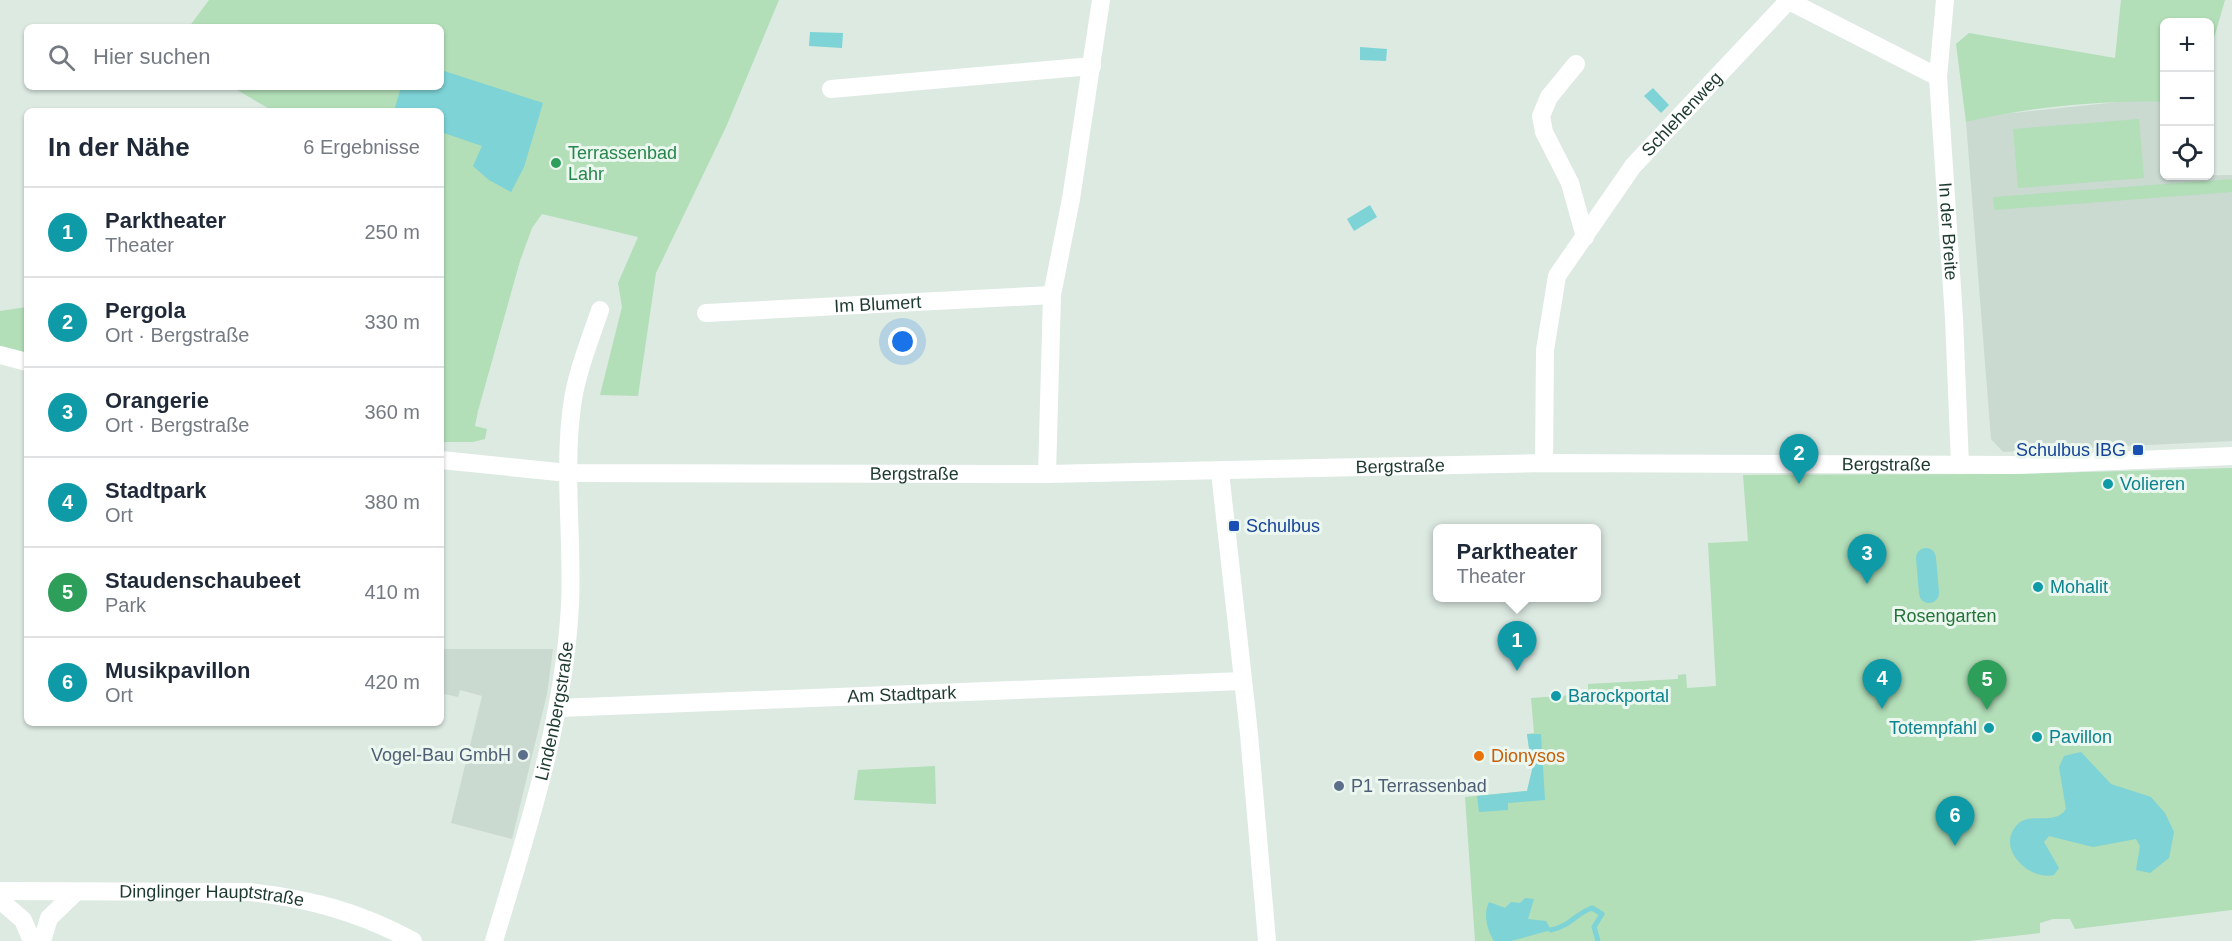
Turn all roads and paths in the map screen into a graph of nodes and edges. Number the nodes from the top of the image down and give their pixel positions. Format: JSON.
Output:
{"nodes":[{"id":1,"x":1101,"y":0,"type":"edge"},
{"id":2,"x":1945,"y":0,"type":"edge"},
{"id":3,"x":1789,"y":1,"type":"edge"},
{"id":4,"x":1576,"y":64,"type":"dead end"},
{"id":5,"x":1092,"y":66,"type":"junction"},
{"id":6,"x":1938,"y":77,"type":"junction"},
{"id":7,"x":831,"y":89,"type":"dead end"},
{"id":8,"x":1585,"y":237,"type":"junction"},
{"id":9,"x":1052,"y":295,"type":"junction"},
{"id":10,"x":600,"y":310,"type":"dead end"},
{"id":11,"x":706,"y":313,"type":"dead end"},
{"id":12,"x":0,"y":355,"type":"edge"},
{"id":13,"x":24,"y":361,"type":"edge"},
{"id":14,"x":2232,"y":456,"type":"edge"},
{"id":15,"x":444,"y":460,"type":"edge"},
{"id":16,"x":1544,"y":463,"type":"junction"},
{"id":17,"x":1960,"y":465,"type":"junction"},
{"id":18,"x":1220,"y":472,"type":"junction"},
{"id":19,"x":568,"y":473,"type":"junction"},
{"id":20,"x":1047,"y":474,"type":"junction"},
{"id":21,"x":1243,"y":681,"type":"junction"},
{"id":22,"x":558,"y":708,"type":"junction"},
{"id":23,"x":0,"y":891,"type":"edge"},
{"id":24,"x":75,"y":893,"type":"junction"},
{"id":25,"x":0,"y":900,"type":"edge"},
{"id":26,"x":32,"y":941,"type":"edge"},
{"id":27,"x":42,"y":941,"type":"edge"},
{"id":28,"x":413,"y":941,"type":"edge"},
{"id":29,"x":494,"y":941,"type":"edge"},
{"id":30,"x":1267,"y":941,"type":"edge"}],
"edges":[{"from":1,"to":5,"type":"street"},
{"from":2,"to":6,"type":"street","name":"In der Breite"},
{"from":3,"to":6,"type":"street","name":"Schlehenweg"},
{"from":3,"to":8,"type":"street","name":"Schlehenweg"},
{"from":4,"to":8,"type":"street"},
{"from":5,"to":7,"type":"street"},
{"from":5,"to":9,"type":"street"},
{"from":6,"to":17,"type":"street","name":"In der Breite"},
{"from":8,"to":16,"type":"street","name":"Schlehenweg"},
{"from":9,"to":11,"type":"street","name":"Im Blumert"},
{"from":9,"to":20,"type":"street"},
{"from":10,"to":19,"type":"street"},
{"from":12,"to":13,"type":"street"},
{"from":14,"to":17,"type":"street","name":"Bergstraße"},
{"from":15,"to":19,"type":"street","name":"Bergstraße"},
{"from":16,"to":17,"type":"street","name":"Bergstraße"},
{"from":16,"to":18,"type":"street","name":"Bergstraße"},
{"from":18,"to":20,"type":"street","name":"Bergstraße"},
{"from":18,"to":21,"type":"street"},
{"from":19,"to":20,"type":"street","name":"Bergstraße"},
{"from":19,"to":22,"type":"street","name":"Lindenbergstraße"},
{"from":21,"to":22,"type":"street","name":"Am Stadtpark"},
{"from":21,"to":30,"type":"street"},
{"from":22,"to":29,"type":"street","name":"Lindenbergstraße"},
{"from":23,"to":24,"type":"street","name":"Dinglinger Hauptstraße"},
{"from":24,"to":27,"type":"street"},
{"from":24,"to":28,"type":"street","name":"Dinglinger Hauptstraße"},
{"from":25,"to":26,"type":"street"}]}
